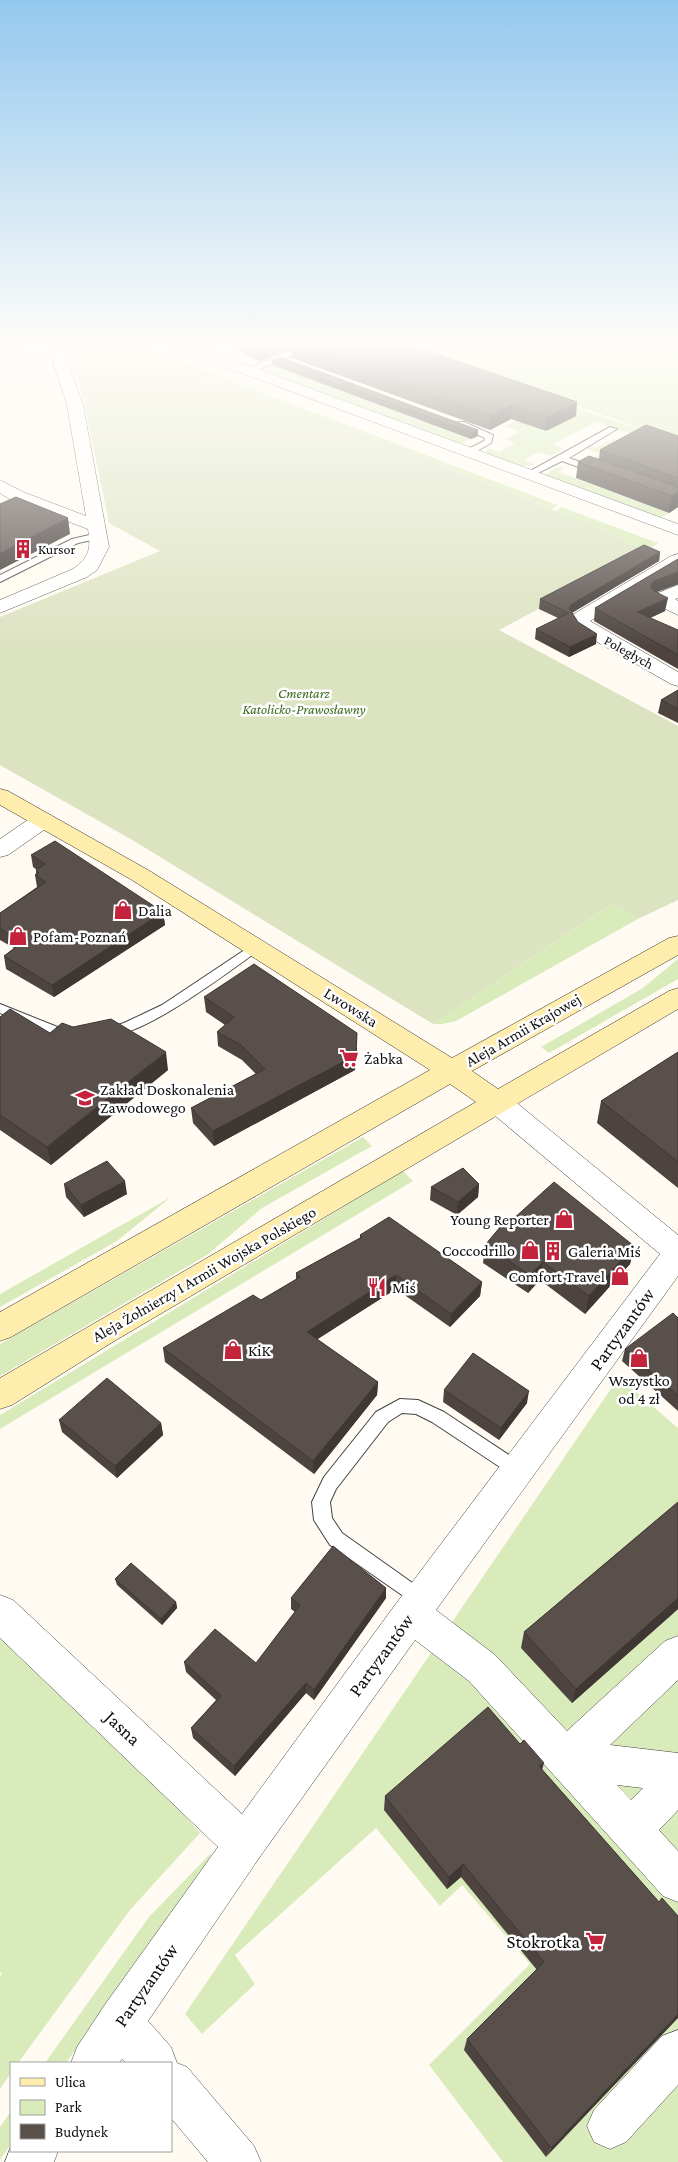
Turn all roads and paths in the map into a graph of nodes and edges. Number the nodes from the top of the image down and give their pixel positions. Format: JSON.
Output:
{"nodes":[{"id":1,"x":80,"y":447,"type":"edge"},
{"id":2,"x":451,"y":447,"type":"edge"},
{"id":3,"x":479,"y":447,"type":"edge"},
{"id":4,"x":581,"y":447,"type":"edge"},
{"id":5,"x":467,"y":453,"type":"junction"},
{"id":6,"x":562,"y":458,"type":"junction"},
{"id":7,"x":606,"y":474,"type":"edge"},
{"id":8,"x":527,"y":475,"type":"junction"},
{"id":9,"x":0,"y":485,"type":"edge"},
{"id":10,"x":91,"y":528,"type":"junction"},
{"id":11,"x":678,"y":530,"type":"edge"},
{"id":12,"x":678,"y":560,"type":"edge"},
{"id":13,"x":0,"y":579,"type":"edge"},
{"id":14,"x":678,"y":591,"type":"edge"},
{"id":15,"x":0,"y":608,"type":"edge"},
{"id":16,"x":678,"y":609,"type":"edge"},
{"id":17,"x":678,"y":680,"type":"edge"},
{"id":18,"x":0,"y":796,"type":"edge"},
{"id":19,"x":43,"y":820,"type":"junction"},
{"id":20,"x":0,"y":850,"type":"edge"},
{"id":21,"x":678,"y":944,"type":"edge"},
{"id":22,"x":255,"y":947,"type":"junction"},
{"id":23,"x":678,"y":997,"type":"edge"},
{"id":24,"x":0,"y":1008,"type":"edge"},
{"id":25,"x":452,"y":1070,"type":"junction"},
{"id":26,"x":496,"y":1102,"type":"junction"},
{"id":27,"x":678,"y":1252,"type":"edge"},
{"id":28,"x":0,"y":1328,"type":"edge"},
{"id":29,"x":0,"y":1395,"type":"edge"},
{"id":30,"x":518,"y":1470,"type":"junction"},
{"id":31,"x":416,"y":1607,"type":"junction"},
{"id":32,"x":0,"y":1613,"type":"edge"},
{"id":33,"x":678,"y":1654,"type":"edge"},
{"id":34,"x":566,"y":1759,"type":"junction"},
{"id":35,"x":678,"y":1773,"type":"edge"},
{"id":36,"x":678,"y":1781,"type":"edge"},
{"id":37,"x":631,"y":1829,"type":"junction"},
{"id":38,"x":245,"y":1844,"type":"junction"},
{"id":39,"x":678,"y":1881,"type":"edge"},
{"id":40,"x":120,"y":2022,"type":"junction"},
{"id":41,"x":678,"y":2052,"type":"edge"},
{"id":42,"x":94,"y":2062,"type":"edge"},
{"id":43,"x":153,"y":2062,"type":"edge"},
{"id":44,"x":172,"y":2085,"type":"edge"},
{"id":45,"x":610,"y":2126,"type":"dead end"},
{"id":46,"x":238,"y":2162,"type":"edge"}],
"edges":[{"from":1,"to":10,"type":"street"},
{"from":2,"to":5,"type":"street"},
{"from":3,"to":5,"type":"lane"},
{"from":4,"to":6,"type":"lane"},
{"from":5,"to":8,"type":"street"},
{"from":6,"to":7,"type":"lane"},
{"from":6,"to":8,"type":"lane"},
{"from":8,"to":11,"type":"street"},
{"from":9,"to":10,"type":"street"},
{"from":10,"to":13,"type":"lane"},
{"from":10,"to":15,"type":"street"},
{"from":12,"to":17,"type":"street","name":"Poległych"},
{"from":14,"to":16,"type":"street"},
{"from":18,"to":19,"type":"main road","name":"Lwowska"},
{"from":19,"to":20,"type":"street"},
{"from":19,"to":22,"type":"main road","name":"Lwowska"},
{"from":21,"to":25,"type":"main road","name":"Aleja Armii Krajowej"},
{"from":22,"to":24,"type":"lane"},
{"from":22,"to":25,"type":"main road","name":"Lwowska"},
{"from":23,"to":26,"type":"main road"},
{"from":25,"to":26,"type":"main road","name":"Lwowska"},
{"from":25,"to":28,"type":"main road","name":"Aleja Armii Krajowej"},
{"from":26,"to":27,"type":"street","name":"Lwowska"},
{"from":26,"to":29,"type":"main road","name":"Aleja Żołnierzy I Armii Wojska Polskiego"},
{"from":27,"to":30,"type":"street","name":"Partyzantów"},
{"from":30,"to":31,"type":"street","name":"Partyzantów"},
{"from":30,"to":31,"type":"lane"},
{"from":31,"to":34,"type":"street"},
{"from":31,"to":38,"type":"street","name":"Partyzantów"},
{"from":32,"to":38,"type":"street","name":"Jasna"},
{"from":33,"to":34,"type":"street"},
{"from":34,"to":35,"type":"street"},
{"from":34,"to":37,"type":"street"},
{"from":36,"to":37,"type":"street"},
{"from":37,"to":39,"type":"street"},
{"from":38,"to":40,"type":"street","name":"Partyzantów"},
{"from":40,"to":42,"type":"street","name":"Partyzantów"},
{"from":40,"to":43,"type":"street"},
{"from":41,"to":45,"type":"street"},
{"from":44,"to":46,"type":"street"}]}
